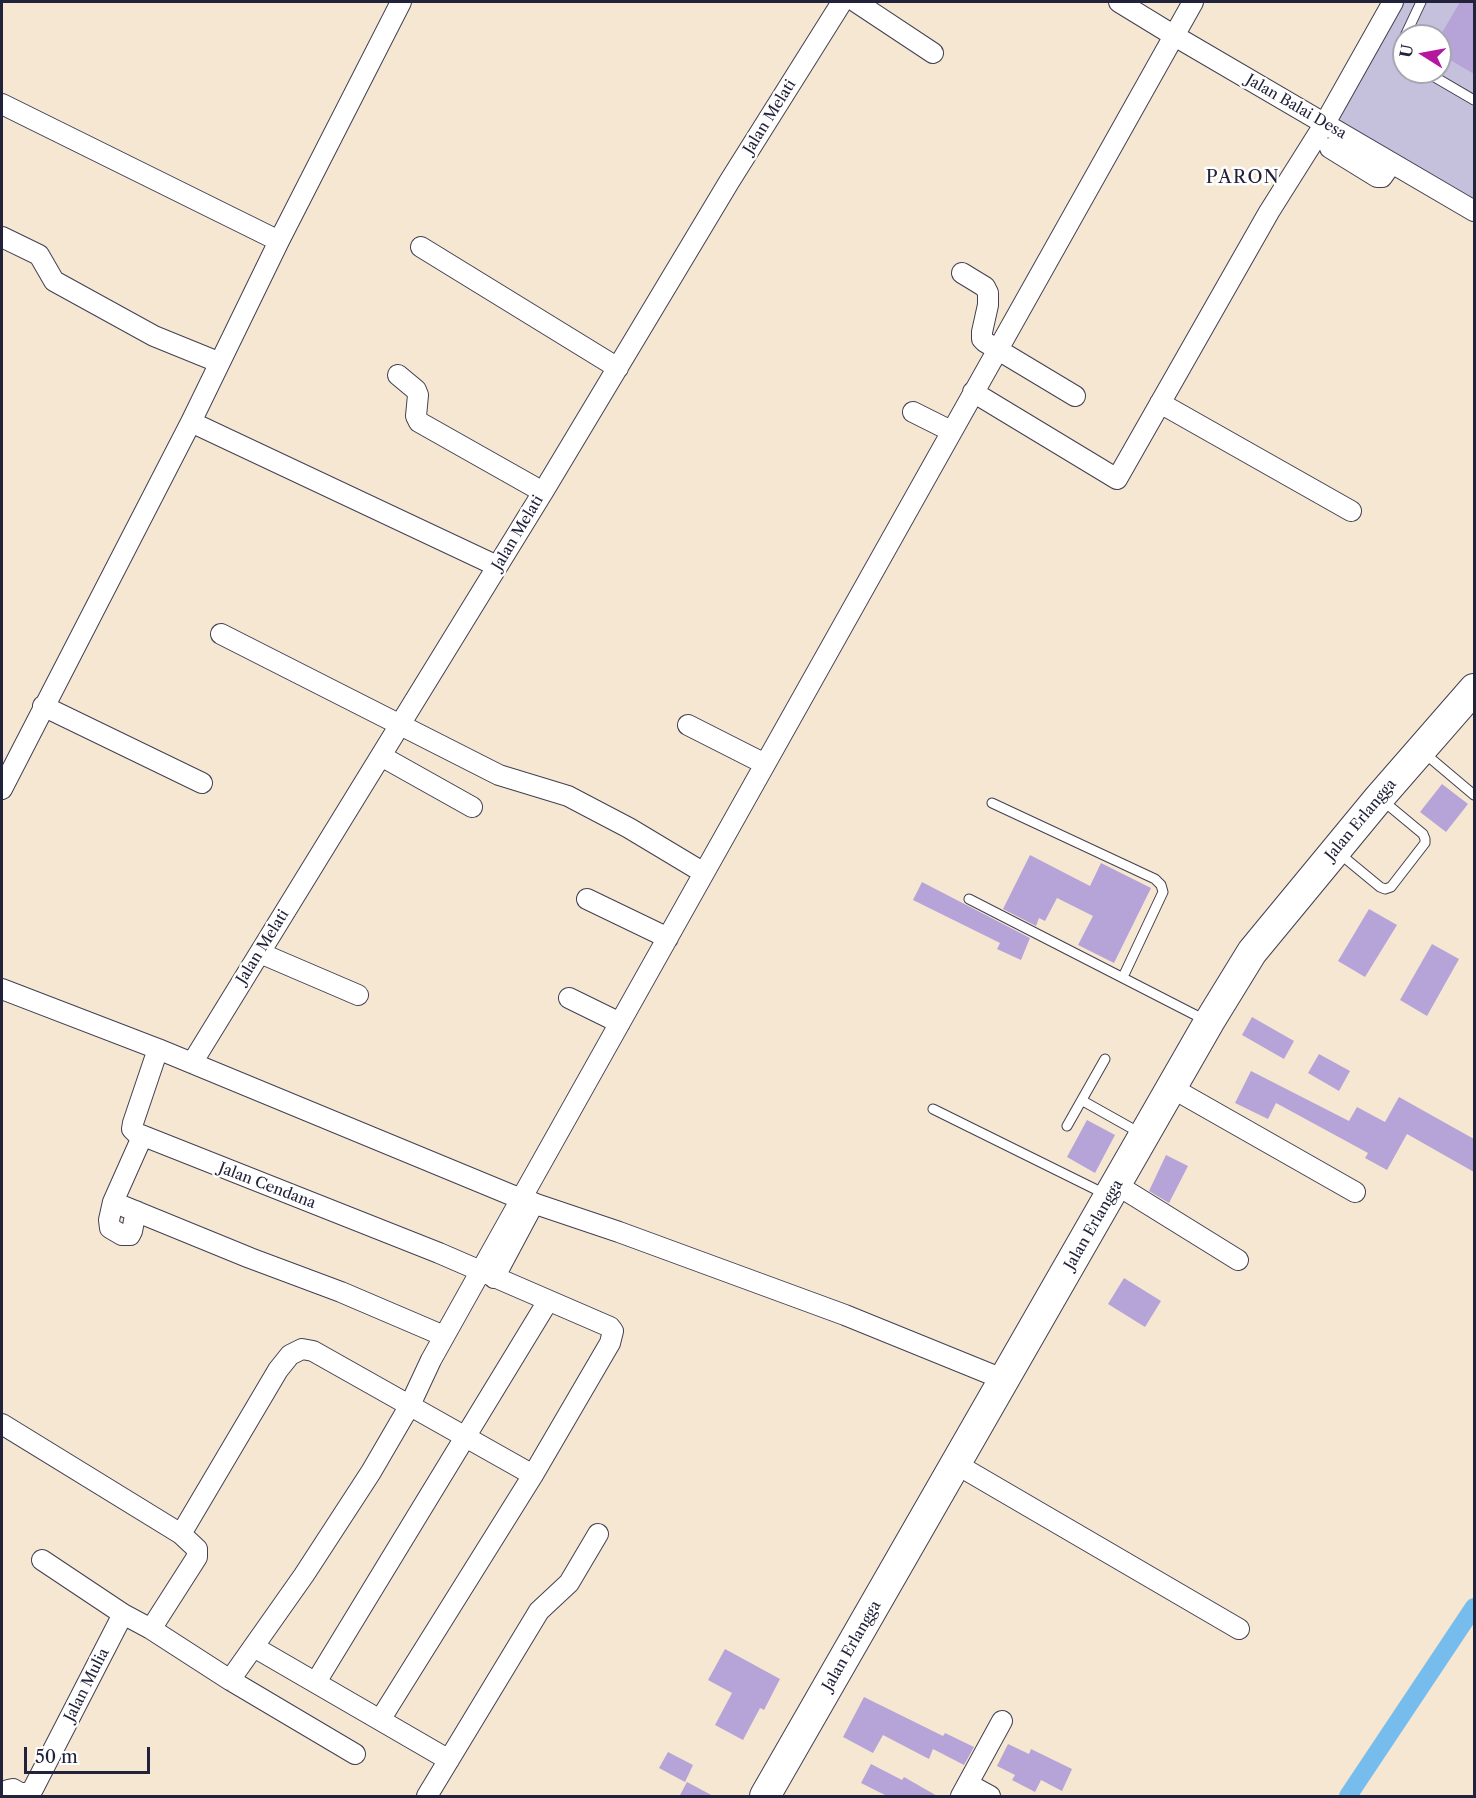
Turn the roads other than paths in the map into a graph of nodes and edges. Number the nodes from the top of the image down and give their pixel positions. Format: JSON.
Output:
{"nodes":[{"id":1,"x":401,"y":2,"type":"edge"},
{"id":2,"x":842,"y":2,"type":"edge"},
{"id":3,"x":856,"y":2,"type":"edge"},
{"id":4,"x":1119,"y":2,"type":"edge"},
{"id":5,"x":1193,"y":2,"type":"edge"},
{"id":6,"x":1393,"y":2,"type":"edge"},
{"id":7,"x":1421,"y":2,"type":"edge"},
{"id":8,"x":1411,"y":24,"type":"edge"},
{"id":9,"x":1173,"y":35,"type":"junction"},
{"id":10,"x":933,"y":53,"type":"dead end"},
{"id":11,"x":1447,"y":84,"type":"edge"},
{"id":12,"x":1474,"y":100,"type":"edge"},
{"id":13,"x":2,"y":104,"type":"edge"},
{"id":14,"x":1324,"y":123,"type":"junction"},
{"id":15,"x":1330,"y":148,"type":"dead end"},
{"id":16,"x":1392,"y":162,"type":"junction"},
{"id":17,"x":1474,"y":211,"type":"edge"},
{"id":18,"x":2,"y":237,"type":"edge"},
{"id":19,"x":279,"y":241,"type":"junction"},
{"id":20,"x":421,"y":247,"type":"dead end"},
{"id":21,"x":962,"y":273,"type":"dead end"},
{"id":22,"x":997,"y":348,"type":"junction"},
{"id":23,"x":218,"y":362,"type":"junction"},
{"id":24,"x":618,"y":368,"type":"junction"},
{"id":25,"x":398,"y":375,"type":"dead end"},
{"id":26,"x":973,"y":392,"type":"junction"},
{"id":27,"x":1075,"y":396,"type":"dead end"},
{"id":28,"x":1160,"y":403,"type":"junction"},
{"id":29,"x":914,"y":412,"type":"dead end"},
{"id":30,"x":191,"y":422,"type":"junction"},
{"id":31,"x":951,"y":431,"type":"junction"},
{"id":32,"x":543,"y":492,"type":"junction"},
{"id":33,"x":1351,"y":512,"type":"dead end"},
{"id":34,"x":497,"y":566,"type":"junction"},
{"id":35,"x":222,"y":634,"type":"dead end"},
{"id":36,"x":1474,"y":688,"type":"edge"},
{"id":37,"x":43,"y":706,"type":"junction"},
{"id":38,"x":400,"y":724,"type":"junction"},
{"id":39,"x":688,"y":725,"type":"dead end"},
{"id":40,"x":1421,"y":750,"type":"junction"},
{"id":41,"x":381,"y":756,"type":"junction"},
{"id":42,"x":765,"y":764,"type":"junction"},
{"id":43,"x":202,"y":783,"type":"dead end"},
{"id":44,"x":2,"y":789,"type":"edge"},
{"id":45,"x":1474,"y":795,"type":"edge"},
{"id":46,"x":1380,"y":798,"type":"junction"},
{"id":47,"x":992,"y":803,"type":"dead end"},
{"id":48,"x":472,"y":807,"type":"dead end"},
{"id":49,"x":1335,"y":850,"type":"junction"},
{"id":50,"x":704,"y":873,"type":"junction"},
{"id":51,"x":969,"y":899,"type":"dead end"},
{"id":52,"x":587,"y":900,"type":"dead end"},
{"id":53,"x":668,"y":938,"type":"junction"},
{"id":54,"x":260,"y":953,"type":"junction"},
{"id":55,"x":1123,"y":977,"type":"junction"},
{"id":56,"x":2,"y":989,"type":"edge"},
{"id":57,"x":358,"y":995,"type":"dead end"},
{"id":58,"x":569,"y":998,"type":"dead end"},
{"id":59,"x":1209,"y":1022,"type":"junction"},
{"id":60,"x":620,"y":1023,"type":"junction"},
{"id":61,"x":158,"y":1049,"type":"junction"},
{"id":62,"x":1104,"y":1059,"type":"dead end"},
{"id":63,"x":192,"y":1063,"type":"junction"},
{"id":64,"x":1173,"y":1088,"type":"junction"},
{"id":65,"x":1083,"y":1101,"type":"junction"},
{"id":66,"x":933,"y":1109,"type":"dead end"},
{"id":67,"x":1067,"y":1126,"type":"dead end"},
{"id":68,"x":1145,"y":1136,"type":"junction"},
{"id":69,"x":142,"y":1137,"type":"junction"},
{"id":70,"x":1113,"y":1191,"type":"junction"},
{"id":71,"x":1354,"y":1192,"type":"dead end"},
{"id":72,"x":528,"y":1201,"type":"junction"},
{"id":73,"x":113,"y":1202,"type":"junction"},
{"id":74,"x":136,"y":1211,"type":"junction"},
{"id":75,"x":1238,"y":1260,"type":"dead end"},
{"id":76,"x":487,"y":1275,"type":"junction"},
{"id":77,"x":548,"y":1301,"type":"junction"},
{"id":78,"x":444,"y":1336,"type":"junction"},
{"id":79,"x":1005,"y":1380,"type":"junction"},
{"id":80,"x":410,"y":1404,"type":"junction"},
{"id":81,"x":2,"y":1424,"type":"edge"},
{"id":82,"x":465,"y":1439,"type":"junction"},
{"id":83,"x":956,"y":1464,"type":"junction"},
{"id":84,"x":533,"y":1475,"type":"junction"},
{"id":85,"x":181,"y":1534,"type":"junction"},
{"id":86,"x":598,"y":1534,"type":"dead end"},
{"id":87,"x":42,"y":1560,"type":"dead end"},
{"id":88,"x":123,"y":1614,"type":"junction"},
{"id":89,"x":151,"y":1629,"type":"junction"},
{"id":90,"x":1239,"y":1629,"type":"dead end"},
{"id":91,"x":254,"y":1647,"type":"junction"},
{"id":92,"x":230,"y":1680,"type":"junction"},
{"id":93,"x":316,"y":1682,"type":"junction"},
{"id":94,"x":380,"y":1720,"type":"junction"},
{"id":95,"x":1002,"y":1720,"type":"dead end"},
{"id":96,"x":355,"y":1755,"type":"dead end"},
{"id":97,"x":450,"y":1760,"type":"junction"},
{"id":98,"x":965,"y":1790,"type":"edge"},
{"id":99,"x":4,"y":1797,"type":"edge"},
{"id":100,"x":427,"y":1797,"type":"edge"},
{"id":101,"x":765,"y":1797,"type":"edge"},
{"id":102,"x":990,"y":1797,"type":"edge"}],
"edges":[{"from":1,"to":19,"type":"street"},
{"from":2,"to":24,"type":"street","name":"Jalan Melati"},
{"from":3,"to":10,"type":"street"},
{"from":4,"to":9,"type":"street","name":"Jalan Balai Desa"},
{"from":5,"to":9,"type":"street"},
{"from":6,"to":14,"type":"street"},
{"from":7,"to":8,"type":"lane"},
{"from":9,"to":14,"type":"street","name":"Jalan Balai Desa"},
{"from":9,"to":22,"type":"street"},
{"from":11,"to":12,"type":"lane"},
{"from":13,"to":19,"type":"street"},
{"from":14,"to":16,"type":"street","name":"Jalan Balai Desa"},
{"from":14,"to":28,"type":"street"},
{"from":15,"to":16,"type":"street"},
{"from":16,"to":17,"type":"street","name":"Jalan Balai Desa"},
{"from":18,"to":23,"type":"street"},
{"from":19,"to":23,"type":"street"},
{"from":20,"to":24,"type":"street"},
{"from":21,"to":22,"type":"street"},
{"from":22,"to":26,"type":"street"},
{"from":22,"to":27,"type":"street"},
{"from":23,"to":30,"type":"street"},
{"from":24,"to":32,"type":"street","name":"Jalan Melati"},
{"from":25,"to":32,"type":"street"},
{"from":26,"to":28,"type":"street"},
{"from":26,"to":31,"type":"street"},
{"from":28,"to":33,"type":"street"},
{"from":29,"to":31,"type":"street"},
{"from":30,"to":34,"type":"street"},
{"from":30,"to":37,"type":"street"},
{"from":31,"to":42,"type":"street"},
{"from":32,"to":34,"type":"street","name":"Jalan Melati"},
{"from":34,"to":38,"type":"street","name":"Jalan Melati"},
{"from":35,"to":38,"type":"street"},
{"from":36,"to":40,"type":"main road","name":"Jalan Erlangga"},
{"from":37,"to":43,"type":"street"},
{"from":37,"to":44,"type":"street"},
{"from":38,"to":41,"type":"street","name":"Jalan Melati"},
{"from":38,"to":50,"type":"street"},
{"from":39,"to":42,"type":"street"},
{"from":40,"to":45,"type":"lane"},
{"from":40,"to":46,"type":"main road","name":"Jalan Erlangga"},
{"from":41,"to":48,"type":"street"},
{"from":41,"to":54,"type":"street","name":"Jalan Melati"},
{"from":42,"to":50,"type":"street"},
{"from":46,"to":49,"type":"main road","name":"Jalan Erlangga"},
{"from":46,"to":49,"type":"lane"},
{"from":47,"to":55,"type":"lane"},
{"from":49,"to":59,"type":"main road","name":"Jalan Erlangga"},
{"from":50,"to":53,"type":"street"},
{"from":51,"to":55,"type":"lane"},
{"from":52,"to":53,"type":"street"},
{"from":53,"to":60,"type":"street"},
{"from":54,"to":57,"type":"street"},
{"from":54,"to":63,"type":"street","name":"Jalan Melati"},
{"from":55,"to":59,"type":"lane"},
{"from":56,"to":61,"type":"street"},
{"from":58,"to":60,"type":"street"},
{"from":59,"to":64,"type":"main road","name":"Jalan Erlangga"},
{"from":60,"to":72,"type":"street"},
{"from":61,"to":63,"type":"street"},
{"from":61,"to":69,"type":"street"},
{"from":62,"to":65,"type":"lane"},
{"from":63,"to":72,"type":"street"},
{"from":64,"to":68,"type":"main road","name":"Jalan Erlangga"},
{"from":64,"to":71,"type":"street"},
{"from":65,"to":67,"type":"lane"},
{"from":65,"to":68,"type":"lane"},
{"from":66,"to":70,"type":"lane"},
{"from":68,"to":70,"type":"main road","name":"Jalan Erlangga"},
{"from":69,"to":73,"type":"street"},
{"from":69,"to":76,"type":"street","name":"Jalan Cendana"},
{"from":70,"to":75,"type":"street"},
{"from":70,"to":79,"type":"main road","name":"Jalan Erlangga"},
{"from":72,"to":76,"type":"street"},
{"from":72,"to":79,"type":"street"},
{"from":73,"to":74,"type":"street"},
{"from":73,"to":74,"type":"street"},
{"from":74,"to":78,"type":"street"},
{"from":76,"to":77,"type":"street","name":"Jalan Cendana"},
{"from":76,"to":78,"type":"street"},
{"from":77,"to":82,"type":"street"},
{"from":77,"to":84,"type":"street","name":"Jalan Cendana"},
{"from":78,"to":80,"type":"street"},
{"from":79,"to":83,"type":"main road","name":"Jalan Erlangga"},
{"from":80,"to":82,"type":"street"},
{"from":80,"to":85,"type":"street"},
{"from":80,"to":91,"type":"street"},
{"from":81,"to":85,"type":"street"},
{"from":82,"to":84,"type":"street"},
{"from":82,"to":93,"type":"street"},
{"from":83,"to":90,"type":"street"},
{"from":83,"to":101,"type":"main road","name":"Jalan Erlangga"},
{"from":84,"to":94,"type":"street"},
{"from":85,"to":89,"type":"street"},
{"from":86,"to":97,"type":"street"},
{"from":87,"to":88,"type":"street"},
{"from":88,"to":89,"type":"street"},
{"from":88,"to":99,"type":"street","name":"Jalan Mulia"},
{"from":89,"to":92,"type":"street"},
{"from":91,"to":92,"type":"street"},
{"from":91,"to":93,"type":"street"},
{"from":92,"to":96,"type":"street"},
{"from":93,"to":94,"type":"street"},
{"from":94,"to":97,"type":"street"},
{"from":95,"to":98,"type":"street"},
{"from":97,"to":100,"type":"street"},
{"from":98,"to":102,"type":"street"}]}
